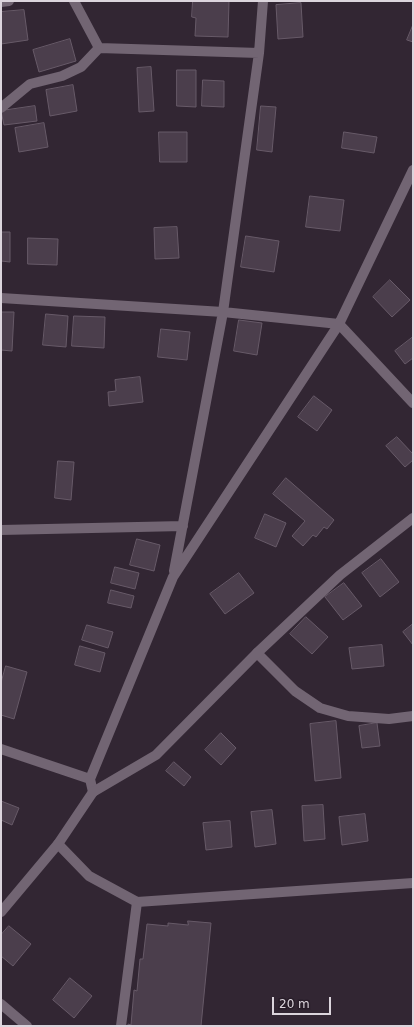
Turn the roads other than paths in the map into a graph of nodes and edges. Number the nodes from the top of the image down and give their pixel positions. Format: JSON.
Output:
{"nodes":[{"id":1,"x":9,"y":1,"type":"edge"},
{"id":2,"x":74,"y":1,"type":"edge"},
{"id":3,"x":263,"y":1,"type":"edge"},
{"id":4,"x":1,"y":2,"type":"edge"},
{"id":5,"x":99,"y":48,"type":"junction"},
{"id":6,"x":259,"y":53,"type":"junction"},
{"id":7,"x":1,"y":108,"type":"edge"},
{"id":8,"x":413,"y":170,"type":"edge"},
{"id":9,"x":1,"y":298,"type":"edge"},
{"id":10,"x":223,"y":312,"type":"junction"},
{"id":11,"x":339,"y":324,"type":"junction"},
{"id":12,"x":413,"y":402,"type":"edge"},
{"id":13,"x":413,"y":518,"type":"edge"},
{"id":14,"x":183,"y":526,"type":"junction"},
{"id":15,"x":1,"y":530,"type":"edge"},
{"id":16,"x":173,"y":577,"type":"junction"},
{"id":17,"x":257,"y":653,"type":"junction"},
{"id":18,"x":413,"y":716,"type":"edge"},
{"id":19,"x":1,"y":749,"type":"edge"},
{"id":20,"x":90,"y":779,"type":"junction"},
{"id":21,"x":93,"y":792,"type":"junction"},
{"id":22,"x":58,"y":844,"type":"junction"},
{"id":23,"x":413,"y":883,"type":"edge"},
{"id":24,"x":137,"y":902,"type":"junction"},
{"id":25,"x":1,"y":912,"type":"edge"},
{"id":26,"x":1,"y":1004,"type":"edge"},
{"id":27,"x":27,"y":1026,"type":"edge"},
{"id":28,"x":121,"y":1026,"type":"edge"}],
"edges":[{"from":1,"to":4,"type":"street"},
{"from":2,"to":5,"type":"street"},
{"from":3,"to":6,"type":"street"},
{"from":5,"to":6,"type":"street"},
{"from":5,"to":7,"type":"street"},
{"from":6,"to":10,"type":"street"},
{"from":8,"to":11,"type":"street"},
{"from":9,"to":10,"type":"street"},
{"from":10,"to":11,"type":"street"},
{"from":10,"to":14,"type":"street"},
{"from":11,"to":12,"type":"street"},
{"from":11,"to":16,"type":"street"},
{"from":13,"to":17,"type":"street"},
{"from":14,"to":15,"type":"street"},
{"from":14,"to":16,"type":"street"},
{"from":16,"to":20,"type":"street"},
{"from":17,"to":18,"type":"street"},
{"from":17,"to":21,"type":"street"},
{"from":19,"to":20,"type":"street"},
{"from":20,"to":21,"type":"street"},
{"from":21,"to":22,"type":"street"},
{"from":22,"to":24,"type":"street"},
{"from":22,"to":25,"type":"street"},
{"from":23,"to":24,"type":"street"},
{"from":24,"to":28,"type":"street"},
{"from":26,"to":27,"type":"street"}]}
